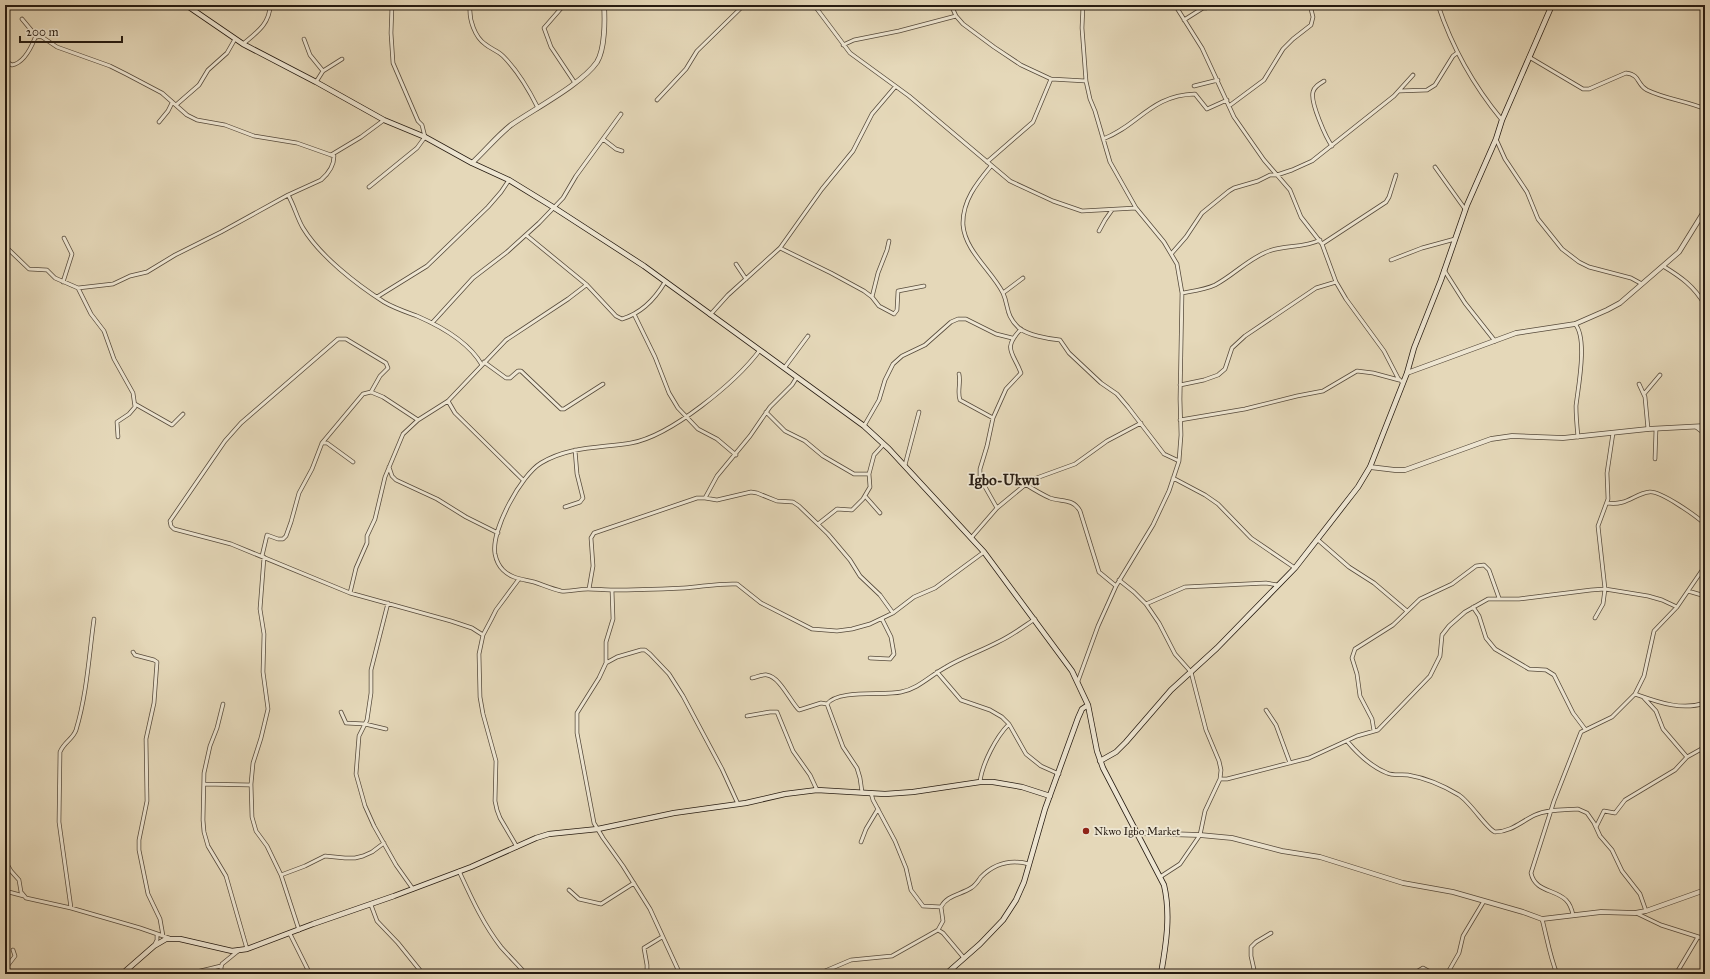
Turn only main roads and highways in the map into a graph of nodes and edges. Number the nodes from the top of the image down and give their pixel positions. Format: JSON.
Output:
{"nodes":[{"id":1,"x":186,"y":5,"type":"edge"},
{"id":2,"x":1552,"y":5,"type":"edge"},
{"id":3,"x":1088,"y":705,"type":"junction"},
{"id":4,"x":1090,"y":712,"type":"junction"},
{"id":5,"x":1079,"y":715,"type":"junction"},
{"id":6,"x":1100,"y":761,"type":"junction"},
{"id":7,"x":1050,"y":796,"type":"junction"},
{"id":8,"x":122,"y":974,"type":"edge"},
{"id":9,"x":946,"y":974,"type":"edge"},
{"id":10,"x":1161,"y":974,"type":"edge"}],
"edges":[{"from":1,"to":3,"type":"main road"},
{"from":2,"to":6,"type":"main road"},
{"from":3,"to":4,"type":"main road"},
{"from":3,"to":5,"type":"main road"},
{"from":4,"to":5,"type":"main road"},
{"from":4,"to":6,"type":"main road"},
{"from":5,"to":7,"type":"main road"},
{"from":6,"to":10,"type":"main road"},
{"from":7,"to":8,"type":"main road"},
{"from":7,"to":9,"type":"main road"}]}
